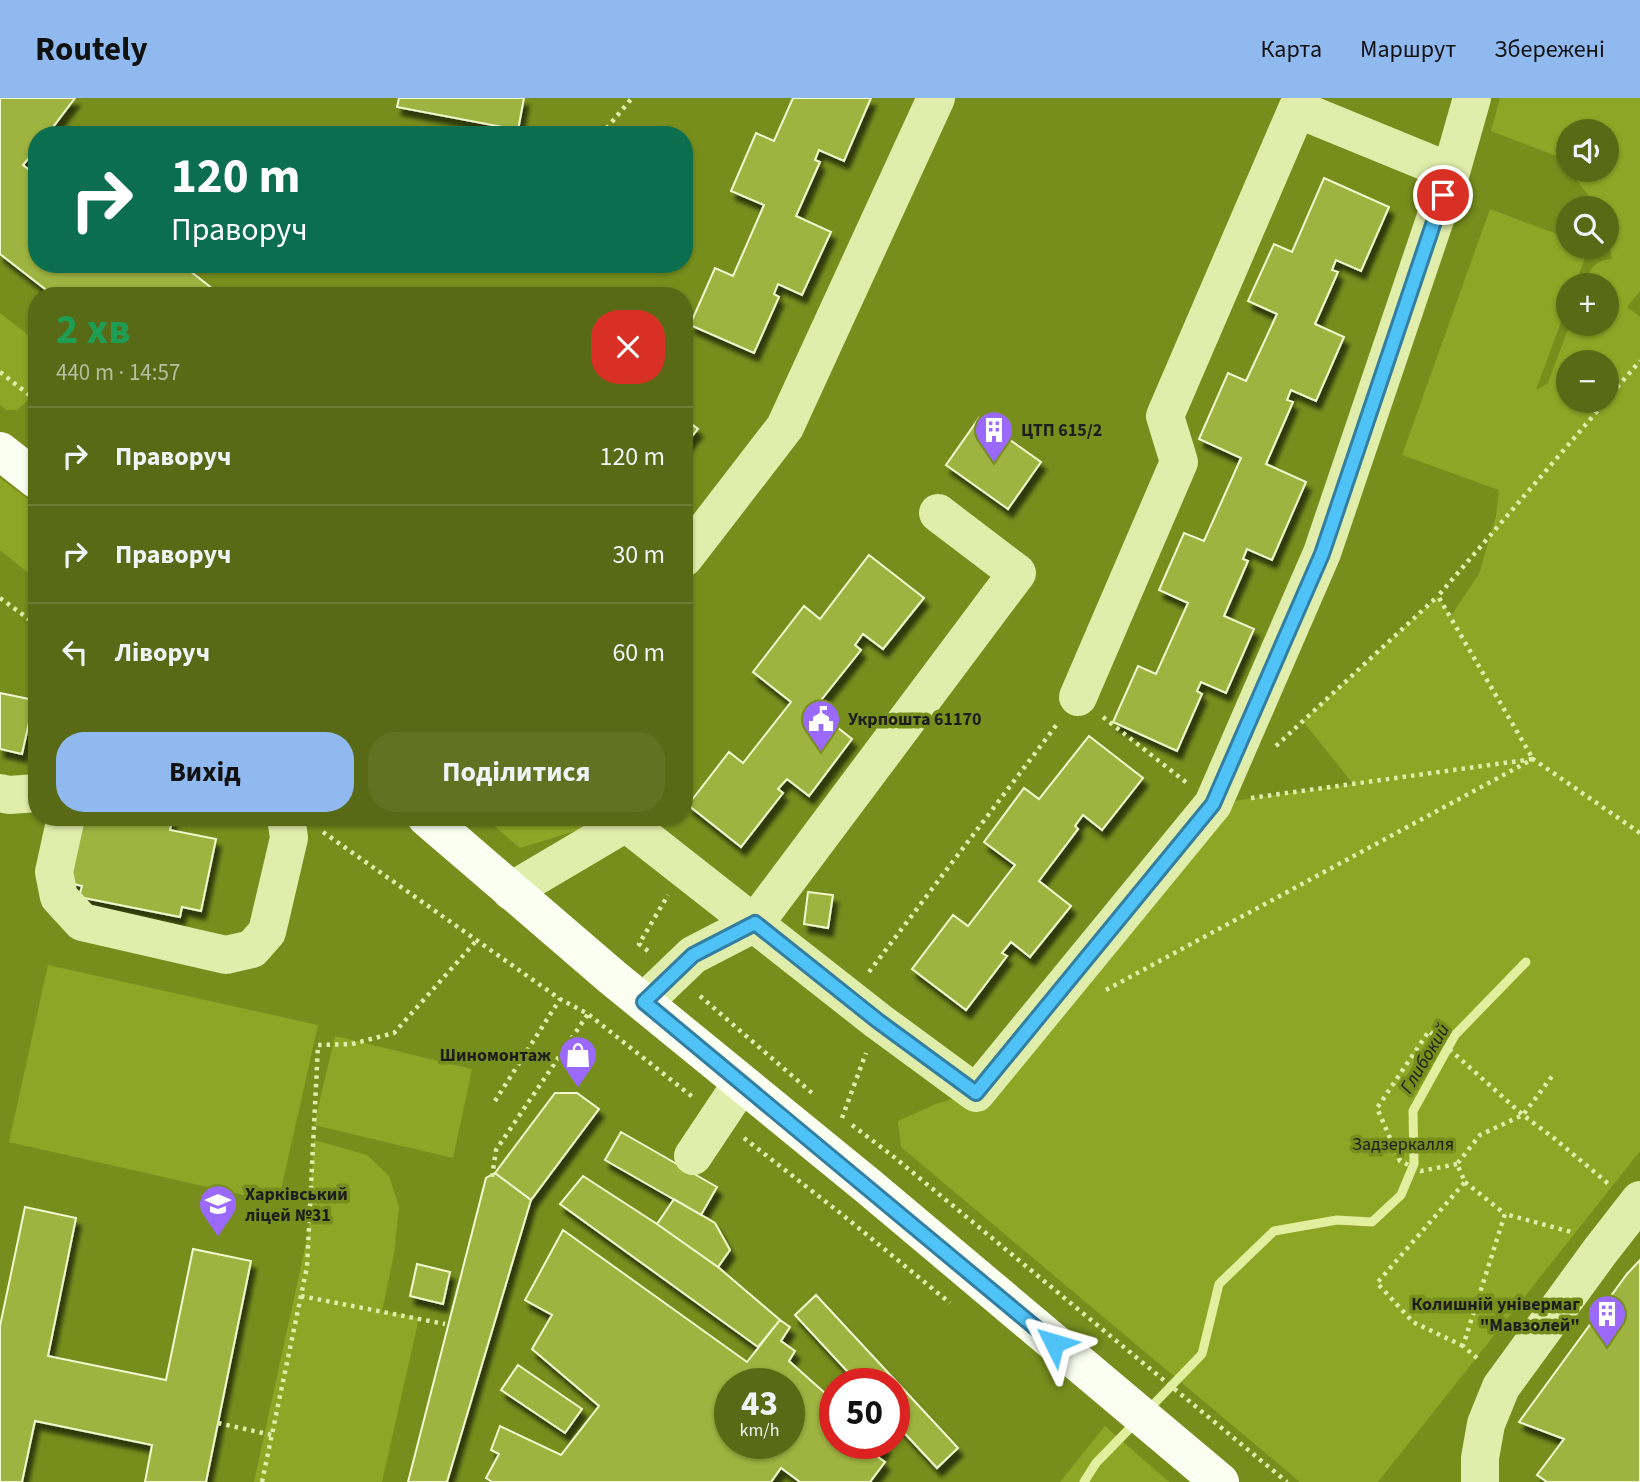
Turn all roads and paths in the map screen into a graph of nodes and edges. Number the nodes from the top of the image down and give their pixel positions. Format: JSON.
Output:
{"nodes":[{"id":1,"x":632,"y":98,"type":"edge"},
{"id":2,"x":936,"y":98,"type":"edge"},
{"id":3,"x":1472,"y":98,"type":"edge"},
{"id":4,"x":609,"y":126,"type":"edge"},
{"id":5,"x":1451,"y":172,"type":"junction"},
{"id":6,"x":1640,"y":360,"type":"edge"},
{"id":7,"x":0,"y":372,"type":"edge"},
{"id":8,"x":1619,"y":385,"type":"edge"},
{"id":9,"x":28,"y":394,"type":"edge"},
{"id":10,"x":1595,"y":413,"type":"edge"},
{"id":11,"x":0,"y":451,"type":"edge"},
{"id":12,"x":28,"y":473,"type":"edge"},
{"id":13,"x":938,"y":513,"type":"dead end"},
{"id":14,"x":693,"y":546,"type":"edge"},
{"id":15,"x":1438,"y":596,"type":"junction"},
{"id":16,"x":0,"y":598,"type":"edge"},
{"id":17,"x":28,"y":618,"type":"edge"},
{"id":18,"x":1078,"y":697,"type":"junction"},
{"id":19,"x":1273,"y":749,"type":"dead end"},
{"id":20,"x":1533,"y":759,"type":"junction"},
{"id":21,"x":0,"y":793,"type":"edge"},
{"id":22,"x":28,"y":794,"type":"edge"},
{"id":23,"x":1213,"y":804,"type":"junction"},
{"id":24,"x":64,"y":826,"type":"edge"},
{"id":25,"x":296,"y":826,"type":"edge"},
{"id":26,"x":306,"y":826,"type":"edge"},
{"id":27,"x":435,"y":826,"type":"edge"},
{"id":28,"x":614,"y":826,"type":"edge"},
{"id":29,"x":631,"y":826,"type":"edge"},
{"id":30,"x":1640,"y":833,"type":"edge"},
{"id":31,"x":684,"y":868,"type":"junction"},
{"id":32,"x":511,"y":891,"type":"junction"},
{"id":33,"x":755,"y":923,"type":"junction"},
{"id":34,"x":477,"y":940,"type":"junction"},
{"id":35,"x":639,"y":944,"type":"dead end"},
{"id":36,"x":1098,"y":994,"type":"dead end"},
{"id":37,"x":560,"y":999,"type":"junction"},
{"id":38,"x":644,"y":1002,"type":"junction"},
{"id":39,"x":864,"y":1009,"type":"junction"},
{"id":40,"x":588,"y":1014,"type":"junction"},
{"id":41,"x":757,"y":1046,"type":"dead end"},
{"id":42,"x":1553,"y":1075,"type":"dead end"},
{"id":43,"x":741,"y":1084,"type":"junction"},
{"id":44,"x":821,"y":1100,"type":"dead end"},
{"id":45,"x":495,"y":1101,"type":"dead end"},
{"id":46,"x":832,"y":1110,"type":"dead end"},
{"id":47,"x":1523,"y":1115,"type":"junction"},
{"id":48,"x":719,"y":1118,"type":"junction"},
{"id":49,"x":842,"y":1118,"type":"junction"},
{"id":50,"x":692,"y":1156,"type":"dead end"},
{"id":51,"x":1457,"y":1164,"type":"junction"},
{"id":52,"x":492,"y":1177,"type":"dead end"},
{"id":53,"x":1465,"y":1182,"type":"junction"},
{"id":54,"x":1626,"y":1193,"type":"edge"},
{"id":55,"x":1505,"y":1214,"type":"junction"},
{"id":56,"x":844,"y":1216,"type":"dead end"},
{"id":57,"x":1576,"y":1233,"type":"dead end"},
{"id":58,"x":301,"y":1296,"type":"junction"},
{"id":59,"x":445,"y":1324,"type":"dead end"},
{"id":60,"x":1462,"y":1346,"type":"junction"},
{"id":61,"x":1477,"y":1358,"type":"dead end"},
{"id":62,"x":218,"y":1423,"type":"dead end"},
{"id":63,"x":272,"y":1435,"type":"junction"},
{"id":64,"x":262,"y":1482,"type":"edge"},
{"id":65,"x":1220,"y":1482,"type":"edge"},
{"id":66,"x":1287,"y":1482,"type":"edge"},
{"id":67,"x":1480,"y":1482,"type":"edge"}],
"edges":[{"from":1,"to":4,"type":"path"},
{"from":2,"to":14,"type":"street"},
{"from":3,"to":5,"type":"street"},
{"from":5,"to":18,"type":"street"},
{"from":5,"to":23,"type":"street"},
{"from":6,"to":8,"type":"path"},
{"from":7,"to":9,"type":"path"},
{"from":10,"to":15,"type":"path"},
{"from":11,"to":12,"type":"main road"},
{"from":13,"to":33,"type":"street"},
{"from":15,"to":19,"type":"path"},
{"from":15,"to":20,"type":"path"},
{"from":16,"to":17,"type":"path"},
{"from":18,"to":23,"type":"path"},
{"from":18,"to":39,"type":"path"},
{"from":20,"to":23,"type":"path"},
{"from":20,"to":30,"type":"path"},
{"from":20,"to":36,"type":"path"},
{"from":21,"to":22,"type":"street"},
{"from":23,"to":39,"type":"street"},
{"from":24,"to":25,"type":"street"},
{"from":26,"to":34,"type":"path"},
{"from":27,"to":32,"type":"main road"},
{"from":28,"to":32,"type":"street"},
{"from":29,"to":31,"type":"street"},
{"from":31,"to":33,"type":"street"},
{"from":31,"to":35,"type":"path"},
{"from":32,"to":38,"type":"main road"},
{"from":33,"to":38,"type":"street"},
{"from":33,"to":39,"type":"street"},
{"from":34,"to":37,"type":"path"},
{"from":34,"to":58,"type":"path"},
{"from":37,"to":40,"type":"path"},
{"from":37,"to":45,"type":"path"},
{"from":38,"to":43,"type":"main road"},
{"from":39,"to":49,"type":"path"},
{"from":40,"to":48,"type":"path"},
{"from":40,"to":52,"type":"path"},
{"from":41,"to":44,"type":"path"},
{"from":42,"to":47,"type":"path"},
{"from":43,"to":48,"type":"street"},
{"from":43,"to":65,"type":"main road"},
{"from":46,"to":49,"type":"path"},
{"from":47,"to":51,"type":"path"},
{"from":47,"to":51,"type":"path"},
{"from":47,"to":54,"type":"path"},
{"from":48,"to":50,"type":"street"},
{"from":48,"to":56,"type":"path"},
{"from":49,"to":66,"type":"path"},
{"from":51,"to":53,"type":"path"},
{"from":53,"to":55,"type":"path"},
{"from":53,"to":60,"type":"path"},
{"from":54,"to":67,"type":"street"},
{"from":55,"to":57,"type":"path"},
{"from":55,"to":60,"type":"path"},
{"from":58,"to":59,"type":"path"},
{"from":58,"to":63,"type":"path"},
{"from":60,"to":61,"type":"path"},
{"from":62,"to":63,"type":"path"},
{"from":63,"to":64,"type":"path"}]}
